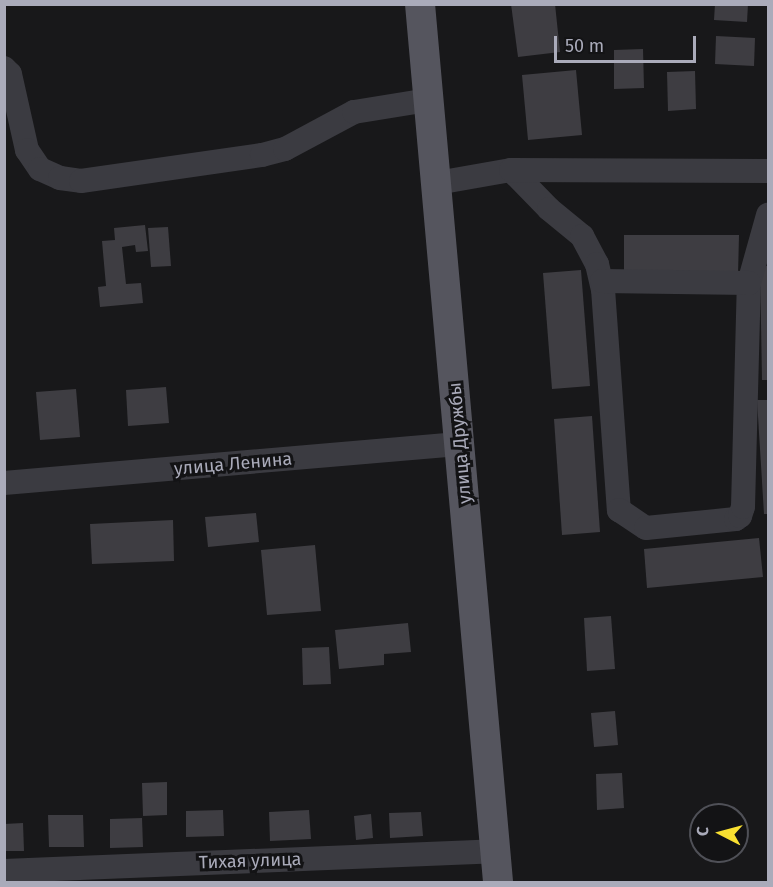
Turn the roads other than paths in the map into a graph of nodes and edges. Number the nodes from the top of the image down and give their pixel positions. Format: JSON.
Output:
{"nodes":[{"id":1,"x":420,"y":4,"type":"edge"},
{"id":2,"x":4,"y":68,"type":"edge"},
{"id":3,"x":428,"y":100,"type":"junction"},
{"id":4,"x":511,"y":170,"type":"junction"},
{"id":5,"x":768,"y":171,"type":"edge"},
{"id":6,"x":437,"y":183,"type":"junction"},
{"id":7,"x":768,"y":216,"type":"edge"},
{"id":8,"x":602,"y":281,"type":"junction"},
{"id":9,"x":749,"y":283,"type":"junction"},
{"id":10,"x":460,"y":444,"type":"junction"},
{"id":11,"x":4,"y":483,"type":"edge"},
{"id":12,"x":495,"y":851,"type":"junction"},
{"id":13,"x":4,"y":871,"type":"edge"},
{"id":14,"x":498,"y":882,"type":"edge"}],
"edges":[{"from":1,"to":3,"type":"main road","name":"улица Дружбы"},
{"from":2,"to":3,"type":"street"},
{"from":3,"to":6,"type":"main road","name":"улица Дружбы"},
{"from":4,"to":5,"type":"street"},
{"from":4,"to":6,"type":"street"},
{"from":4,"to":8,"type":"street"},
{"from":6,"to":10,"type":"main road","name":"улица Дружбы"},
{"from":7,"to":9,"type":"street"},
{"from":8,"to":9,"type":"street"},
{"from":8,"to":9,"type":"street"},
{"from":10,"to":11,"type":"street","name":"улица Ленина"},
{"from":10,"to":12,"type":"main road","name":"улица Дружбы"},
{"from":12,"to":13,"type":"street","name":"Тихая улица"},
{"from":12,"to":14,"type":"main road","name":"улица Дружбы"}]}
